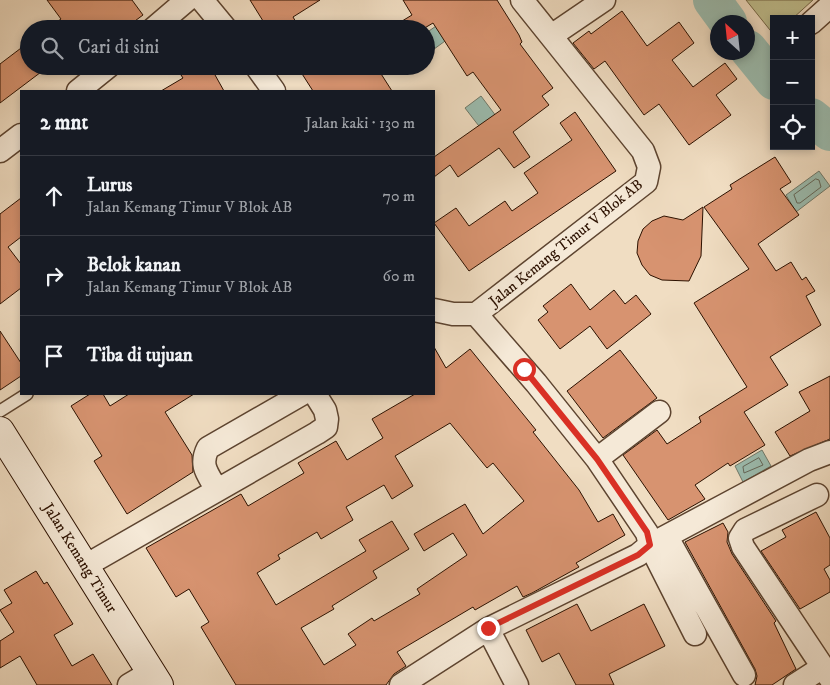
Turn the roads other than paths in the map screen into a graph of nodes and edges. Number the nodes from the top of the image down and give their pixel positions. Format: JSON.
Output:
{"nodes":[{"id":1,"x":187,"y":0,"type":"edge"},
{"id":2,"x":202,"y":0,"type":"edge"},
{"id":3,"x":522,"y":0,"type":"edge"},
{"id":4,"x":604,"y":0,"type":"edge"},
{"id":5,"x":830,"y":6,"type":"edge"},
{"id":6,"x":815,"y":19,"type":"edge"},
{"id":7,"x":164,"y":20,"type":"edge"},
{"id":8,"x":219,"y":20,"type":"edge"},
{"id":9,"x":551,"y":36,"type":"junction"},
{"id":10,"x":262,"y":75,"type":"edge"},
{"id":11,"x":273,"y":90,"type":"edge"},
{"id":12,"x":20,"y":136,"type":"edge"},
{"id":13,"x":0,"y":151,"type":"edge"},
{"id":14,"x":435,"y":310,"type":"edge"},
{"id":15,"x":476,"y":314,"type":"junction"},
{"id":16,"x":25,"y":395,"type":"edge"},
{"id":17,"x":300,"y":395,"type":"edge"},
{"id":18,"x":316,"y":395,"type":"edge"},
{"id":19,"x":0,"y":411,"type":"edge"},
{"id":20,"x":659,"y":412,"type":"dead end"},
{"id":21,"x":0,"y":432,"type":"edge"},
{"id":22,"x":830,"y":452,"type":"edge"},
{"id":23,"x":597,"y":459,"type":"junction"},
{"id":24,"x":809,"y":460,"type":"junction"},
{"id":25,"x":216,"y":490,"type":"junction"},
{"id":26,"x":824,"y":496,"type":"edge"},
{"id":27,"x":658,"y":541,"type":"junction"},
{"id":28,"x":85,"y":566,"type":"junction"},
{"id":29,"x":488,"y":628,"type":"junction"},
{"id":30,"x":695,"y":634,"type":"dead end"},
{"id":31,"x":827,"y":672,"type":"edge"},
{"id":32,"x":744,"y":675,"type":"dead end"},
{"id":33,"x":147,"y":681,"type":"edge"},
{"id":34,"x":401,"y":685,"type":"edge"},
{"id":35,"x":517,"y":685,"type":"edge"},
{"id":36,"x":795,"y":685,"type":"edge"}],
"edges":[{"from":1,"to":7,"type":"street"},
{"from":2,"to":8,"type":"street"},
{"from":3,"to":9,"type":"street","name":"Jalan Kemang Timur V Blok AB"},
{"from":4,"to":9,"type":"street"},
{"from":5,"to":6,"type":"street"},
{"from":9,"to":15,"type":"street","name":"Jalan Kemang Timur V Blok AB"},
{"from":10,"to":11,"type":"street"},
{"from":12,"to":13,"type":"street"},
{"from":14,"to":15,"type":"street","name":"Jalan Kemang Timur V Blok AB"},
{"from":15,"to":23,"type":"street","name":"Jalan Kemang Timur V Blok AB"},
{"from":16,"to":19,"type":"lane"},
{"from":17,"to":25,"type":"street"},
{"from":18,"to":25,"type":"street"},
{"from":20,"to":23,"type":"street"},
{"from":21,"to":28,"type":"street","name":"Jalan Kemang Timur"},
{"from":22,"to":24,"type":"street"},
{"from":23,"to":27,"type":"street","name":"Jalan Kemang Timur V Blok AB"},
{"from":24,"to":26,"type":"street"},
{"from":24,"to":27,"type":"street"},
{"from":25,"to":28,"type":"street"},
{"from":26,"to":31,"type":"street"},
{"from":27,"to":29,"type":"street"},
{"from":27,"to":30,"type":"street"},
{"from":27,"to":32,"type":"street"},
{"from":28,"to":33,"type":"street","name":"Jalan Kemang Timur"},
{"from":29,"to":34,"type":"street"},
{"from":29,"to":35,"type":"street"},
{"from":31,"to":36,"type":"street"}]}
